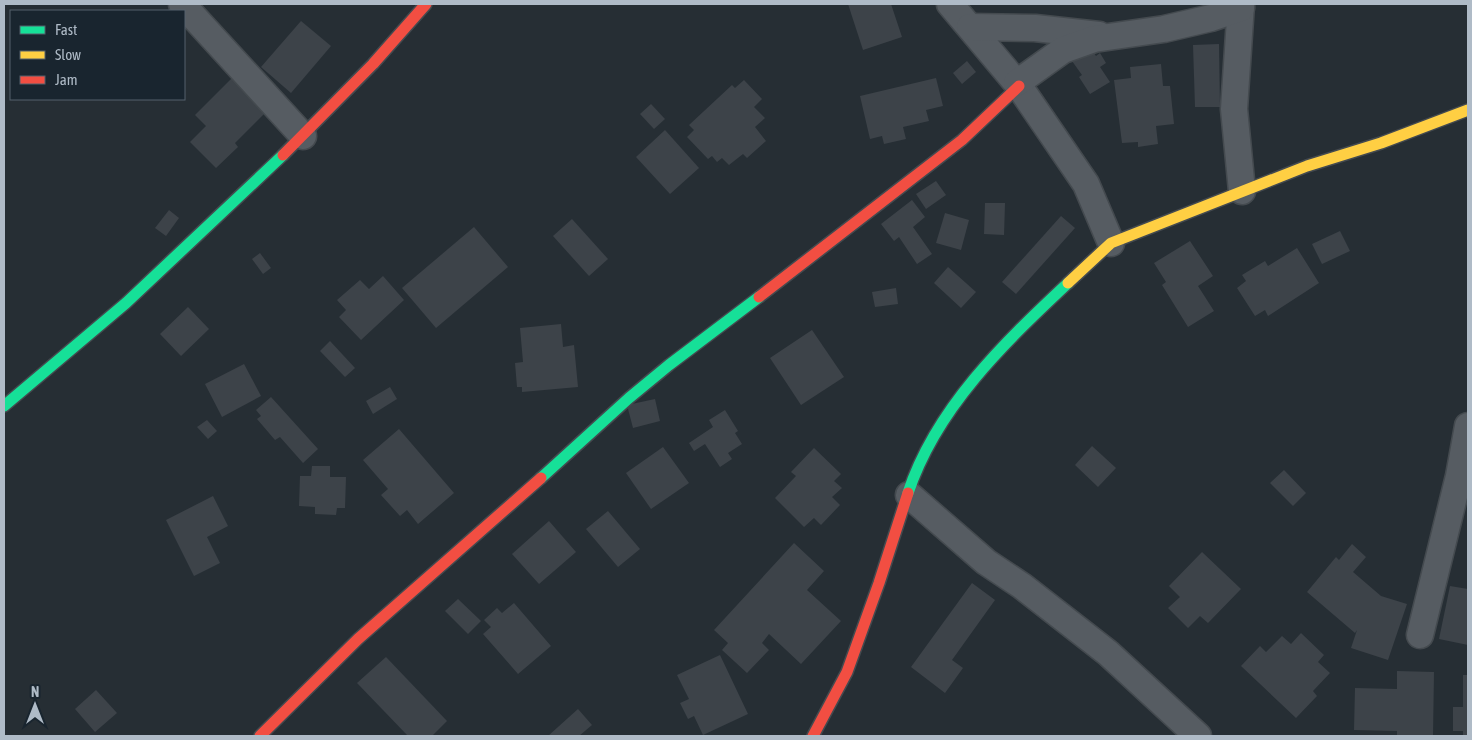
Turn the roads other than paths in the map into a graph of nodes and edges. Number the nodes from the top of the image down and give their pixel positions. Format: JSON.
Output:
{"nodes":[{"id":1,"x":182,"y":4,"type":"edge"},
{"id":2,"x":426,"y":4,"type":"edge"},
{"id":3,"x":950,"y":4,"type":"edge"},
{"id":4,"x":1241,"y":6,"type":"edge"},
{"id":5,"x":970,"y":27,"type":"junction"},
{"id":6,"x":1109,"y":36,"type":"junction"},
{"id":7,"x":1018,"y":85,"type":"junction"},
{"id":8,"x":1468,"y":110,"type":"edge"},
{"id":9,"x":303,"y":136,"type":"junction"},
{"id":10,"x":1242,"y":191,"type":"junction"},
{"id":11,"x":1111,"y":243,"type":"junction"},
{"id":12,"x":4,"y":406,"type":"edge"},
{"id":13,"x":1468,"y":426,"type":"edge"},
{"id":14,"x":909,"y":495,"type":"junction"},
{"id":15,"x":1420,"y":635,"type":"dead end"},
{"id":16,"x":260,"y":736,"type":"edge"},
{"id":17,"x":812,"y":736,"type":"edge"},
{"id":18,"x":1198,"y":736,"type":"edge"}],
"edges":[{"from":1,"to":9,"type":"street"},
{"from":2,"to":9,"type":"street"},
{"from":3,"to":5,"type":"street"},
{"from":4,"to":6,"type":"street"},
{"from":4,"to":10,"type":"street"},
{"from":5,"to":6,"type":"street"},
{"from":5,"to":7,"type":"street"},
{"from":6,"to":7,"type":"street"},
{"from":7,"to":11,"type":"street"},
{"from":7,"to":16,"type":"street"},
{"from":8,"to":10,"type":"street"},
{"from":9,"to":12,"type":"street"},
{"from":10,"to":11,"type":"street"},
{"from":11,"to":14,"type":"street"},
{"from":13,"to":15,"type":"street"},
{"from":14,"to":17,"type":"street"},
{"from":14,"to":18,"type":"street"}]}
